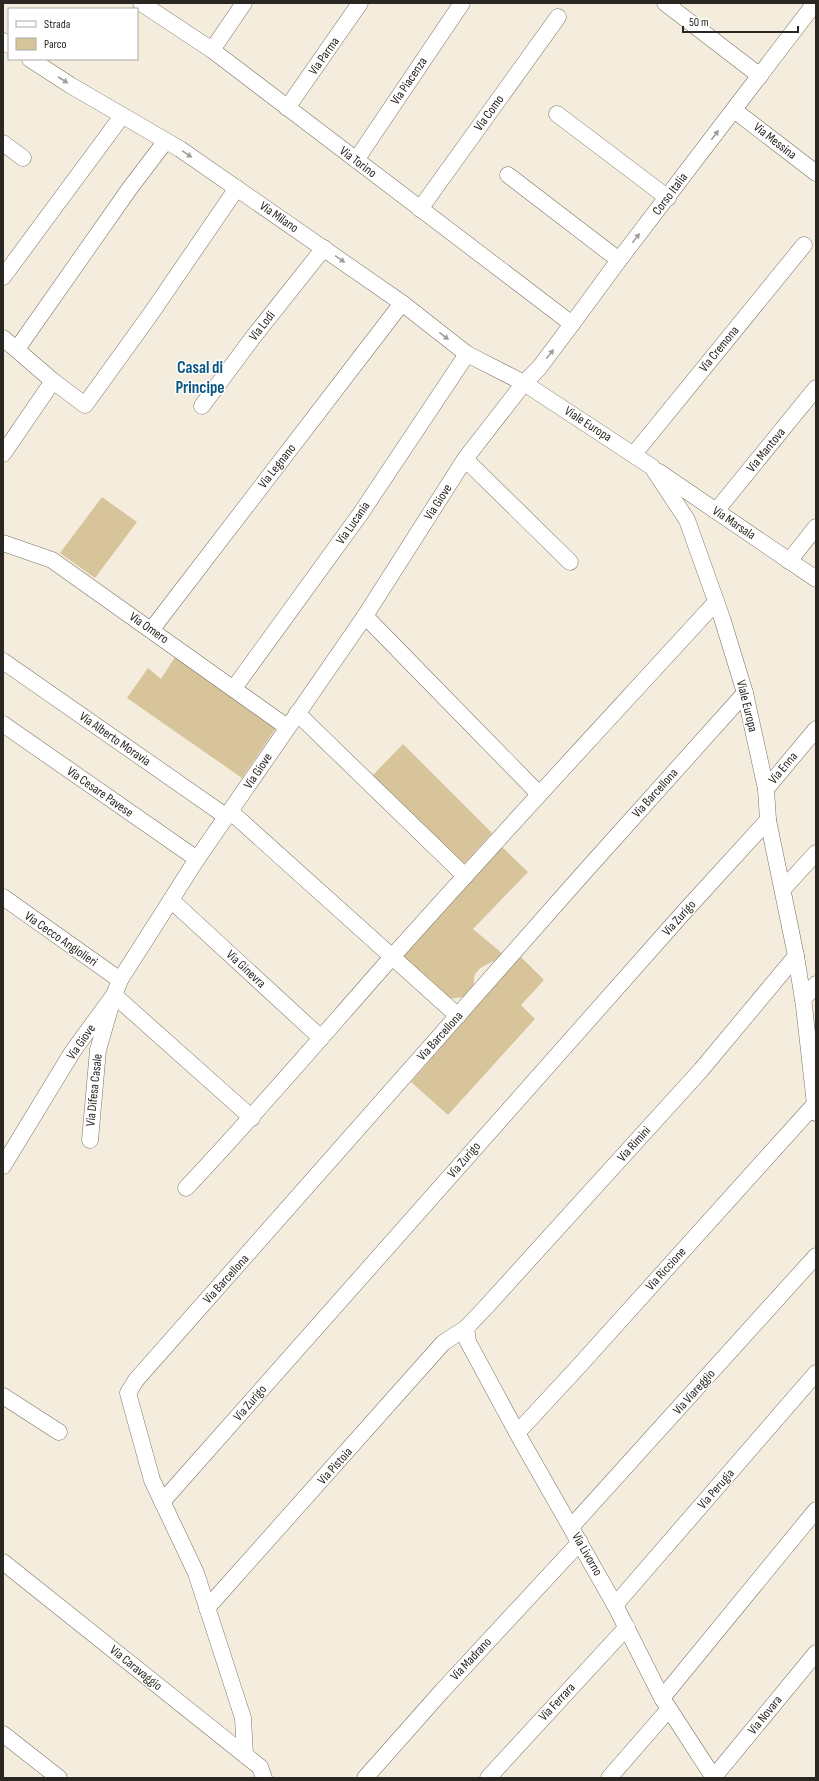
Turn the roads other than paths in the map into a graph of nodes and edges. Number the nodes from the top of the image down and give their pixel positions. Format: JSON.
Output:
{"nodes":[{"id":1,"x":141,"y":3,"type":"edge"},
{"id":2,"x":244,"y":3,"type":"edge"},
{"id":3,"x":360,"y":3,"type":"edge"},
{"id":4,"x":462,"y":3,"type":"edge"},
{"id":5,"x":665,"y":3,"type":"edge"},
{"id":6,"x":815,"y":3,"type":"edge"},
{"id":7,"x":558,"y":17,"type":"dead end"},
{"id":8,"x":212,"y":50,"type":"junction"},
{"id":9,"x":32,"y":60,"type":"edge"},
{"id":10,"x":760,"y":76,"type":"junction"},
{"id":11,"x":287,"y":108,"type":"junction"},
{"id":12,"x":734,"y":110,"type":"junction"},
{"id":13,"x":557,"y":114,"type":"dead end"},
{"id":14,"x":122,"y":116,"type":"junction"},
{"id":15,"x":166,"y":142,"type":"junction"},
{"id":16,"x":3,"y":143,"type":"edge"},
{"id":17,"x":23,"y":158,"type":"dead end"},
{"id":18,"x":356,"y":160,"type":"junction"},
{"id":19,"x":816,"y":173,"type":"edge"},
{"id":20,"x":508,"y":175,"type":"dead end"},
{"id":21,"x":237,"y":188,"type":"junction"},
{"id":22,"x":668,"y":198,"type":"junction"},
{"id":23,"x":420,"y":209,"type":"junction"},
{"id":24,"x":804,"y":245,"type":"dead end"},
{"id":25,"x":324,"y":248,"type":"junction"},
{"id":26,"x":619,"y":260,"type":"junction"},
{"id":27,"x":3,"y":277,"type":"edge"},
{"id":28,"x":402,"y":303,"type":"junction"},
{"id":29,"x":572,"y":324,"type":"junction"},
{"id":30,"x":3,"y":338,"type":"edge"},
{"id":31,"x":17,"y":349,"type":"junction"},
{"id":32,"x":467,"y":354,"type":"junction"},
{"id":33,"x":53,"y":381,"type":"junction"},
{"id":34,"x":524,"y":383,"type":"junction"},
{"id":35,"x":816,"y":388,"type":"edge"},
{"id":36,"x":202,"y":406,"type":"dead end"},
{"id":37,"x":3,"y":454,"type":"edge"},
{"id":38,"x":634,"y":454,"type":"junction"},
{"id":39,"x":466,"y":459,"type":"junction"},
{"id":40,"x":652,"y":467,"type":"junction"},
{"id":41,"x":716,"y":511,"type":"junction"},
{"id":42,"x":816,"y":527,"type":"edge"},
{"id":43,"x":3,"y":543,"type":"edge"},
{"id":44,"x":789,"y":561,"type":"junction"},
{"id":45,"x":570,"y":562,"type":"dead end"},
{"id":46,"x":816,"y":580,"type":"edge"},
{"id":47,"x":716,"y":602,"type":"junction"},
{"id":48,"x":365,"y":616,"type":"junction"},
{"id":49,"x":152,"y":629,"type":"junction"},
{"id":50,"x":3,"y":661,"type":"edge"},
{"id":51,"x":234,"y":688,"type":"junction"},
{"id":52,"x":745,"y":692,"type":"junction"},
{"id":53,"x":297,"y":712,"type":"junction"},
{"id":54,"x":3,"y":724,"type":"edge"},
{"id":55,"x":287,"y":727,"type":"junction"},
{"id":56,"x":816,"y":729,"type":"edge"},
{"id":57,"x":766,"y":790,"type":"junction"},
{"id":58,"x":539,"y":794,"type":"junction"},
{"id":59,"x":229,"y":814,"type":"junction"},
{"id":60,"x":768,"y":820,"type":"junction"},
{"id":61,"x":816,"y":853,"type":"edge"},
{"id":62,"x":196,"y":859,"type":"junction"},
{"id":63,"x":465,"y":876,"type":"junction"},
{"id":64,"x":783,"y":889,"type":"junction"},
{"id":65,"x":3,"y":897,"type":"edge"},
{"id":66,"x":171,"y":900,"type":"junction"},
{"id":67,"x":796,"y":956,"type":"junction"},
{"id":68,"x":393,"y":957,"type":"junction"},
{"id":69,"x":120,"y":980,"type":"junction"},
{"id":70,"x":816,"y":984,"type":"edge"},
{"id":71,"x":114,"y":995,"type":"junction"},
{"id":72,"x":803,"y":1000,"type":"junction"},
{"id":73,"x":458,"y":1016,"type":"junction"},
{"id":74,"x":321,"y":1038,"type":"junction"},
{"id":75,"x":815,"y":1104,"type":"edge"},
{"id":76,"x":252,"y":1118,"type":"junction"},
{"id":77,"x":90,"y":1140,"type":"dead end"},
{"id":78,"x":3,"y":1166,"type":"edge"},
{"id":79,"x":186,"y":1188,"type":"dead end"},
{"id":80,"x":816,"y":1256,"type":"edge"},
{"id":81,"x":466,"y":1328,"type":"junction"},
{"id":82,"x":816,"y":1373,"type":"edge"},
{"id":83,"x":3,"y":1396,"type":"edge"},
{"id":84,"x":58,"y":1432,"type":"dead end"},
{"id":85,"x":517,"y":1433,"type":"junction"},
{"id":86,"x":162,"y":1502,"type":"junction"},
{"id":87,"x":816,"y":1510,"type":"edge"},
{"id":88,"x":571,"y":1527,"type":"junction"},
{"id":89,"x":580,"y":1542,"type":"junction"},
{"id":90,"x":3,"y":1562,"type":"edge"},
{"id":91,"x":615,"y":1604,"type":"junction"},
{"id":92,"x":207,"y":1608,"type":"junction"},
{"id":93,"x":627,"y":1627,"type":"junction"},
{"id":94,"x":816,"y":1653,"type":"edge"},
{"id":95,"x":666,"y":1703,"type":"junction"},
{"id":96,"x":3,"y":1734,"type":"edge"},
{"id":97,"x":245,"y":1755,"type":"junction"},
{"id":98,"x":59,"y":1778,"type":"edge"},
{"id":99,"x":264,"y":1778,"type":"edge"},
{"id":100,"x":365,"y":1778,"type":"edge"},
{"id":101,"x":488,"y":1778,"type":"edge"},
{"id":102,"x":608,"y":1778,"type":"edge"},
{"id":103,"x":713,"y":1778,"type":"edge"}],
"edges":[{"from":1,"to":8,"type":"street","name":"Via Torino"},
{"from":2,"to":8,"type":"street"},
{"from":3,"to":11,"type":"street","name":"Via Parma"},
{"from":4,"to":18,"type":"street","name":"Via Piacenza"},
{"from":5,"to":10,"type":"street"},
{"from":6,"to":10,"type":"street","name":"Corso Italia"},
{"from":7,"to":23,"type":"street","name":"Via Como"},
{"from":8,"to":11,"type":"street","name":"Via Torino"},
{"from":9,"to":14,"type":"street","name":"Via Milano","one_way":true},
{"from":10,"to":12,"type":"street","name":"Corso Italia"},
{"from":11,"to":18,"type":"street","name":"Via Torino"},
{"from":12,"to":19,"type":"street","name":"Via Messina"},
{"from":22,"to":12,"type":"street","name":"Corso Italia","one_way":true},
{"from":13,"to":22,"type":"street"},
{"from":14,"to":15,"type":"street","name":"Via Milano"},
{"from":14,"to":27,"type":"street"},
{"from":15,"to":21,"type":"street","name":"Via Milano","one_way":true},
{"from":15,"to":31,"type":"street"},
{"from":16,"to":17,"type":"street"},
{"from":18,"to":23,"type":"street","name":"Via Torino"},
{"from":20,"to":26,"type":"street"},
{"from":21,"to":25,"type":"street","name":"Via Milano"},
{"from":21,"to":33,"type":"street"},
{"from":26,"to":22,"type":"street","name":"Corso Italia","one_way":true},
{"from":23,"to":29,"type":"street","name":"Via Torino"},
{"from":24,"to":38,"type":"street","name":"Via Cremona"},
{"from":25,"to":28,"type":"street","name":"Via Milano","one_way":true},
{"from":25,"to":36,"type":"street","name":"Via Lodi"},
{"from":26,"to":29,"type":"street","name":"Corso Italia"},
{"from":28,"to":32,"type":"street","name":"Via Milano","one_way":true},
{"from":28,"to":49,"type":"street","name":"Via Legnano"},
{"from":34,"to":29,"type":"street","name":"Corso Italia","one_way":true},
{"from":30,"to":31,"type":"street"},
{"from":31,"to":33,"type":"street"},
{"from":32,"to":34,"type":"street","name":"Via Milano"},
{"from":32,"to":51,"type":"street","name":"Via Lucania"},
{"from":33,"to":37,"type":"street"},
{"from":34,"to":38,"type":"street","name":"Viale Europa"},
{"from":34,"to":39,"type":"street","name":"Via Giove"},
{"from":35,"to":41,"type":"street","name":"Via Mantova"},
{"from":38,"to":40,"type":"street","name":"Viale Europa"},
{"from":39,"to":45,"type":"street"},
{"from":39,"to":48,"type":"street","name":"Via Giove"},
{"from":40,"to":41,"type":"street","name":"Via Marsala"},
{"from":40,"to":47,"type":"street","name":"Viale Europa"},
{"from":41,"to":44,"type":"street","name":"Via Marsala"},
{"from":42,"to":44,"type":"street"},
{"from":43,"to":49,"type":"street","name":"Via Omero"},
{"from":44,"to":46,"type":"street","name":"Via Marsala"},
{"from":47,"to":52,"type":"street","name":"Viale Europa"},
{"from":47,"to":58,"type":"street"},
{"from":48,"to":53,"type":"street","name":"Via Giove"},
{"from":48,"to":58,"type":"street"},
{"from":49,"to":51,"type":"street","name":"Via Omero"},
{"from":50,"to":59,"type":"street","name":"Via Alberto Moravia"},
{"from":51,"to":55,"type":"street","name":"Via Omero"},
{"from":52,"to":57,"type":"street","name":"Viale Europa"},
{"from":52,"to":73,"type":"street","name":"Via Barcellona"},
{"from":53,"to":55,"type":"street","name":"Via Giove"},
{"from":53,"to":63,"type":"street"},
{"from":54,"to":62,"type":"street","name":"Via Cesare Pavese"},
{"from":55,"to":59,"type":"street","name":"Via Giove"},
{"from":56,"to":57,"type":"street","name":"Via Enna"},
{"from":57,"to":60,"type":"street","name":"Viale Europa"},
{"from":58,"to":63,"type":"street"},
{"from":59,"to":62,"type":"street","name":"Via Giove"},
{"from":59,"to":68,"type":"street","name":"Via Alberto Moravia"},
{"from":60,"to":64,"type":"street","name":"Viale Europa"},
{"from":60,"to":86,"type":"street","name":"Via Zurigo"},
{"from":61,"to":64,"type":"street"},
{"from":62,"to":66,"type":"street","name":"Via Giove"},
{"from":63,"to":68,"type":"street"},
{"from":64,"to":67,"type":"street","name":"Viale Europa"},
{"from":65,"to":69,"type":"street","name":"Via Cecco Angiolieri"},
{"from":66,"to":69,"type":"street","name":"Via Giove"},
{"from":66,"to":74,"type":"street","name":"Via Ginevra"},
{"from":67,"to":72,"type":"street","name":"Viale Europa"},
{"from":67,"to":81,"type":"street","name":"Via Rimini"},
{"from":68,"to":73,"type":"street","name":"Via Alberto Moravia"},
{"from":68,"to":74,"type":"street"},
{"from":69,"to":71,"type":"street","name":"Via Giove"},
{"from":70,"to":72,"type":"street"},
{"from":71,"to":76,"type":"street"},
{"from":71,"to":77,"type":"street","name":"Via Difesa Casale"},
{"from":71,"to":78,"type":"street","name":"Via Giove"},
{"from":72,"to":75,"type":"street","name":"Viale Europa"},
{"from":73,"to":86,"type":"street","name":"Via Barcellona"},
{"from":74,"to":76,"type":"street"},
{"from":75,"to":85,"type":"street","name":"Via Riccione"},
{"from":76,"to":79,"type":"street"},
{"from":80,"to":88,"type":"street","name":"Via Viareggio"},
{"from":81,"to":85,"type":"street","name":"Via Livorno"},
{"from":81,"to":92,"type":"street","name":"Via Pistoia"},
{"from":82,"to":91,"type":"street","name":"Via Perugia"},
{"from":83,"to":84,"type":"street"},
{"from":85,"to":88,"type":"street","name":"Via Livorno"},
{"from":86,"to":92,"type":"street"},
{"from":87,"to":95,"type":"street"},
{"from":88,"to":89,"type":"street","name":"Via Livorno"},
{"from":89,"to":91,"type":"street","name":"Via Livorno"},
{"from":89,"to":100,"type":"street","name":"Via Madrano"},
{"from":90,"to":97,"type":"street","name":"Via Caravaggio"},
{"from":91,"to":93,"type":"street","name":"Via Livorno"},
{"from":92,"to":97,"type":"street"},
{"from":93,"to":95,"type":"street","name":"Via Livorno"},
{"from":93,"to":101,"type":"street","name":"Via Ferrara"},
{"from":94,"to":103,"type":"street","name":"Via Novara"},
{"from":95,"to":102,"type":"street"},
{"from":95,"to":103,"type":"street","name":"Via Livorno"},
{"from":96,"to":98,"type":"street"},
{"from":97,"to":99,"type":"street","name":"Via Caravaggio"}]}
